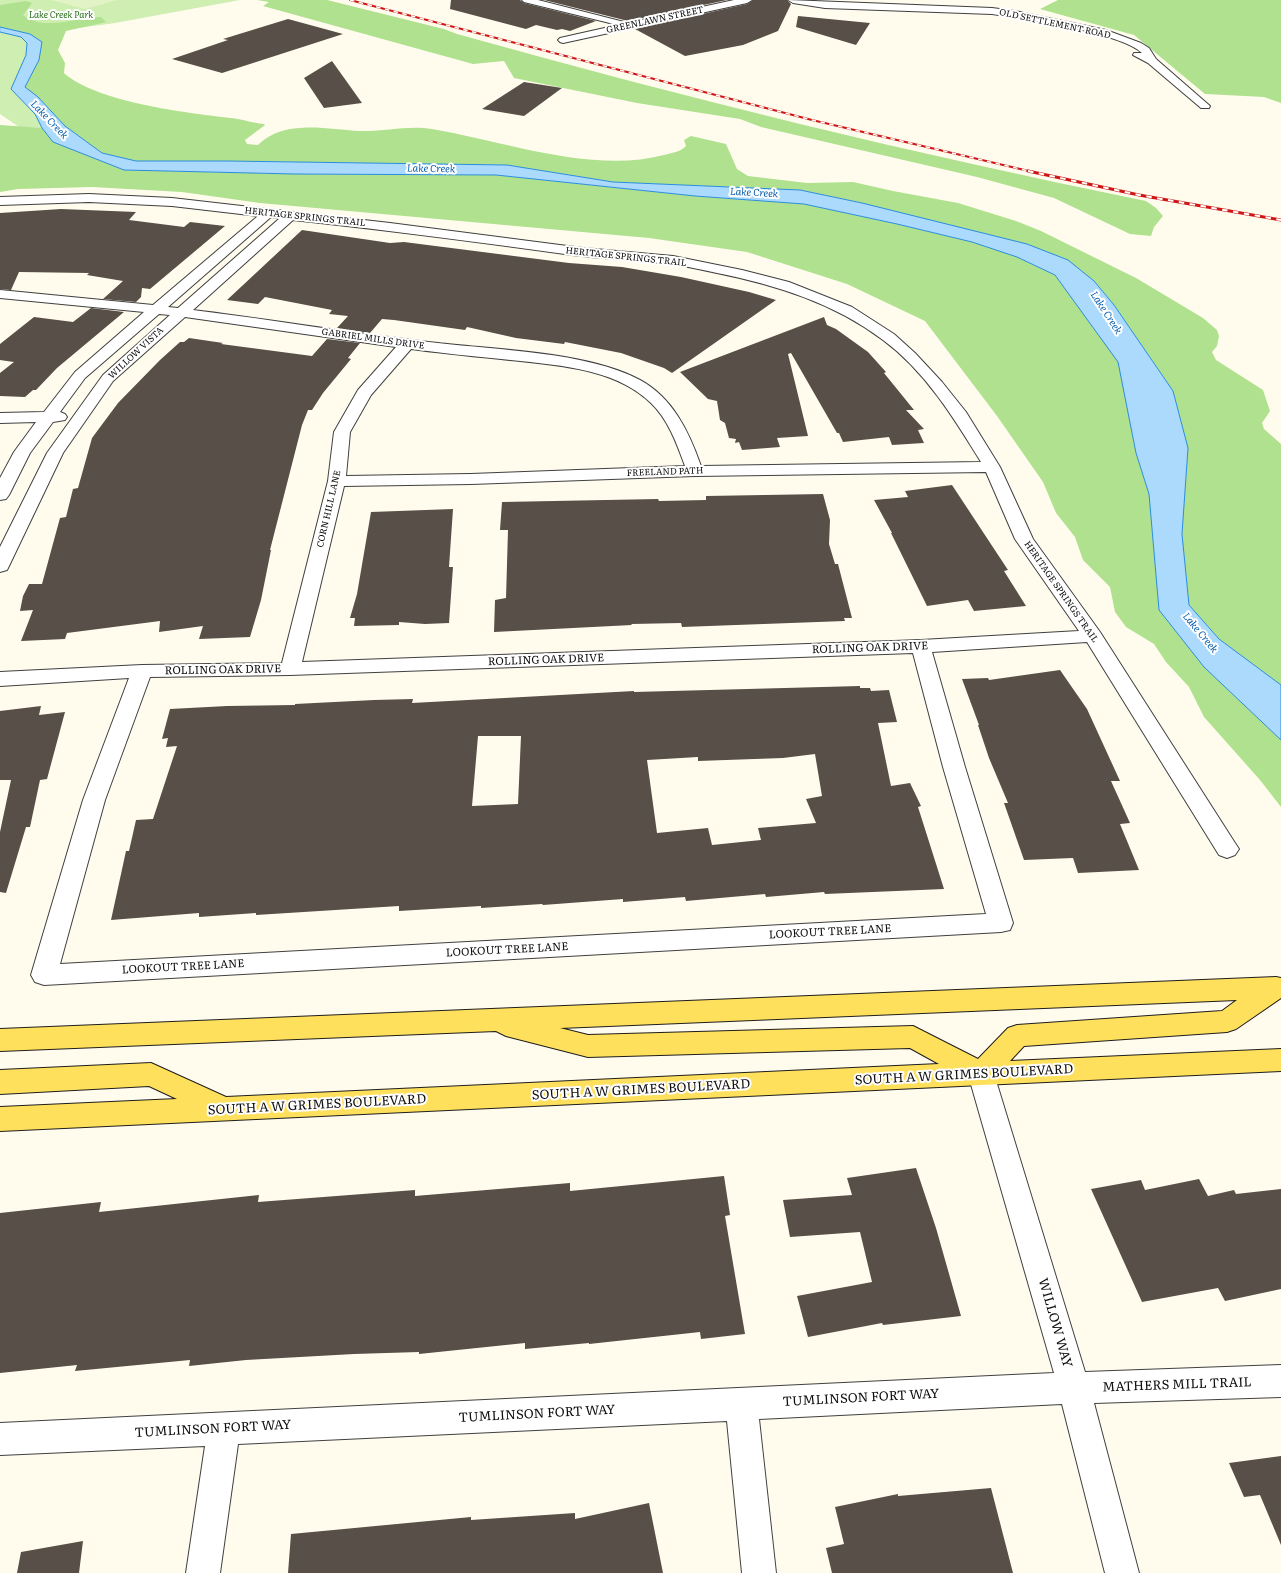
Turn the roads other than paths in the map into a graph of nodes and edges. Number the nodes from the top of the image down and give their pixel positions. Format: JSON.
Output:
{"nodes":[{"id":1,"x":527,"y":0,"type":"edge"},
{"id":2,"x":747,"y":0,"type":"edge"},
{"id":3,"x":793,"y":0,"type":"edge"},
{"id":4,"x":811,"y":0,"type":"edge"},
{"id":5,"x":844,"y":5,"type":"junction"},
{"id":6,"x":629,"y":25,"type":"junction"},
{"id":7,"x":563,"y":40,"type":"dead end"},
{"id":8,"x":1205,"y":106,"type":"dead end"},
{"id":9,"x":0,"y":201,"type":"edge"},
{"id":10,"x":268,"y":214,"type":"junction"},
{"id":11,"x":290,"y":216,"type":"junction"},
{"id":12,"x":0,"y":294,"type":"edge"},
{"id":13,"x":156,"y":308,"type":"junction"},
{"id":14,"x":181,"y":312,"type":"junction"},
{"id":15,"x":407,"y":344,"type":"junction"},
{"id":16,"x":81,"y":416,"type":"junction"},
{"id":17,"x":0,"y":418,"type":"edge"},
{"id":18,"x":48,"y":418,"type":"junction"},
{"id":19,"x":992,"y":467,"type":"junction"},
{"id":20,"x":695,"y":471,"type":"junction"},
{"id":21,"x":338,"y":481,"type":"junction"},
{"id":22,"x":0,"y":495,"type":"edge"},
{"id":23,"x":0,"y":566,"type":"edge"},
{"id":24,"x":1093,"y":636,"type":"junction"},
{"id":25,"x":921,"y":646,"type":"junction"},
{"id":26,"x":290,"y":669,"type":"junction"},
{"id":27,"x":142,"y":670,"type":"junction"},
{"id":28,"x":0,"y":679,"type":"edge"},
{"id":29,"x":1227,"y":849,"type":"dead end"},
{"id":30,"x":1278,"y":987,"type":"edge"},
{"id":31,"x":484,"y":1019,"type":"junction"},
{"id":32,"x":0,"y":1040,"type":"edge"},
{"id":33,"x":1281,"y":1060,"type":"edge"},
{"id":34,"x":981,"y":1074,"type":"junction"},
{"id":35,"x":0,"y":1082,"type":"edge"},
{"id":36,"x":226,"y":1109,"type":"junction"},
{"id":37,"x":0,"y":1119,"type":"edge"},
{"id":38,"x":1281,"y":1381,"type":"edge"},
{"id":39,"x":1074,"y":1388,"type":"junction"},
{"id":40,"x":741,"y":1404,"type":"junction"},
{"id":41,"x":224,"y":1429,"type":"junction"},
{"id":42,"x":0,"y":1439,"type":"edge"},
{"id":43,"x":203,"y":1573,"type":"edge"},
{"id":44,"x":759,"y":1573,"type":"edge"},
{"id":45,"x":1122,"y":1573,"type":"edge"}],
"edges":[{"from":1,"to":6,"type":"street"},
{"from":2,"to":6,"type":"street","name":"GREENLAWN STREET"},
{"from":3,"to":5,"type":"street","name":"OLD SETTLEMENT ROAD"},
{"from":4,"to":5,"type":"street","name":"OLD SETTLEMENT ROAD"},
{"from":5,"to":8,"type":"street","name":"OLD SETTLEMENT ROAD"},
{"from":6,"to":7,"type":"street","name":"GREENLAWN STREET"},
{"from":9,"to":10,"type":"street","name":"HERITAGE SPRINGS TRAIL"},
{"from":10,"to":11,"type":"street","name":"HERITAGE SPRINGS TRAIL"},
{"from":10,"to":13,"type":"street","name":"WILLOW VISTA"},
{"from":11,"to":14,"type":"street","name":"WILLOW VISTA"},
{"from":11,"to":19,"type":"street","name":"HERITAGE SPRINGS TRAIL"},
{"from":12,"to":13,"type":"street","name":"GABRIEL MILLS DRIVE"},
{"from":13,"to":14,"type":"street","name":"GABRIEL MILLS DRIVE"},
{"from":13,"to":18,"type":"street","name":"WILLOW VISTA"},
{"from":14,"to":15,"type":"street","name":"GABRIEL MILLS DRIVE"},
{"from":14,"to":16,"type":"street","name":"WILLOW VISTA"},
{"from":15,"to":20,"type":"street","name":"GABRIEL MILLS DRIVE"},
{"from":15,"to":21,"type":"street","name":"CORN HILL LANE"},
{"from":16,"to":18,"type":"street"},
{"from":16,"to":23,"type":"street","name":"WILLOW VISTA"},
{"from":17,"to":18,"type":"street"},
{"from":18,"to":22,"type":"street","name":"WILLOW VISTA"},
{"from":19,"to":20,"type":"street","name":"FREELAND PATH"},
{"from":19,"to":24,"type":"street","name":"HERITAGE SPRINGS TRAIL"},
{"from":20,"to":21,"type":"street","name":"FREELAND PATH"},
{"from":21,"to":26,"type":"street","name":"CORN HILL LANE"},
{"from":24,"to":25,"type":"street","name":"ROLLING OAK DRIVE"},
{"from":24,"to":29,"type":"street","name":"HERITAGE SPRINGS TRAIL"},
{"from":25,"to":26,"type":"street","name":"ROLLING OAK DRIVE"},
{"from":25,"to":27,"type":"street","name":"LOOKOUT TREE LANE"},
{"from":26,"to":27,"type":"street","name":"ROLLING OAK DRIVE"},
{"from":27,"to":28,"type":"street","name":"ROLLING OAK DRIVE"},
{"from":30,"to":31,"type":"main road"},
{"from":30,"to":34,"type":"main road"},
{"from":31,"to":32,"type":"main road"},
{"from":31,"to":34,"type":"main road"},
{"from":33,"to":34,"type":"main road","name":"SOUTH A W GRIMES BOULEVARD"},
{"from":34,"to":36,"type":"main road","name":"SOUTH A W GRIMES BOULEVARD"},
{"from":34,"to":39,"type":"street","name":"WILLOW WAY"},
{"from":35,"to":36,"type":"main road"},
{"from":36,"to":37,"type":"main road","name":"SOUTH A W GRIMES BOULEVARD"},
{"from":38,"to":39,"type":"street","name":"MATHERS MILL TRAIL"},
{"from":39,"to":40,"type":"street","name":"TUMLINSON FORT WAY"},
{"from":39,"to":45,"type":"street","name":"WILLOW WAY"},
{"from":40,"to":41,"type":"street","name":"TUMLINSON FORT WAY"},
{"from":40,"to":44,"type":"street"},
{"from":41,"to":42,"type":"street","name":"TUMLINSON FORT WAY"},
{"from":41,"to":43,"type":"street"}]}
